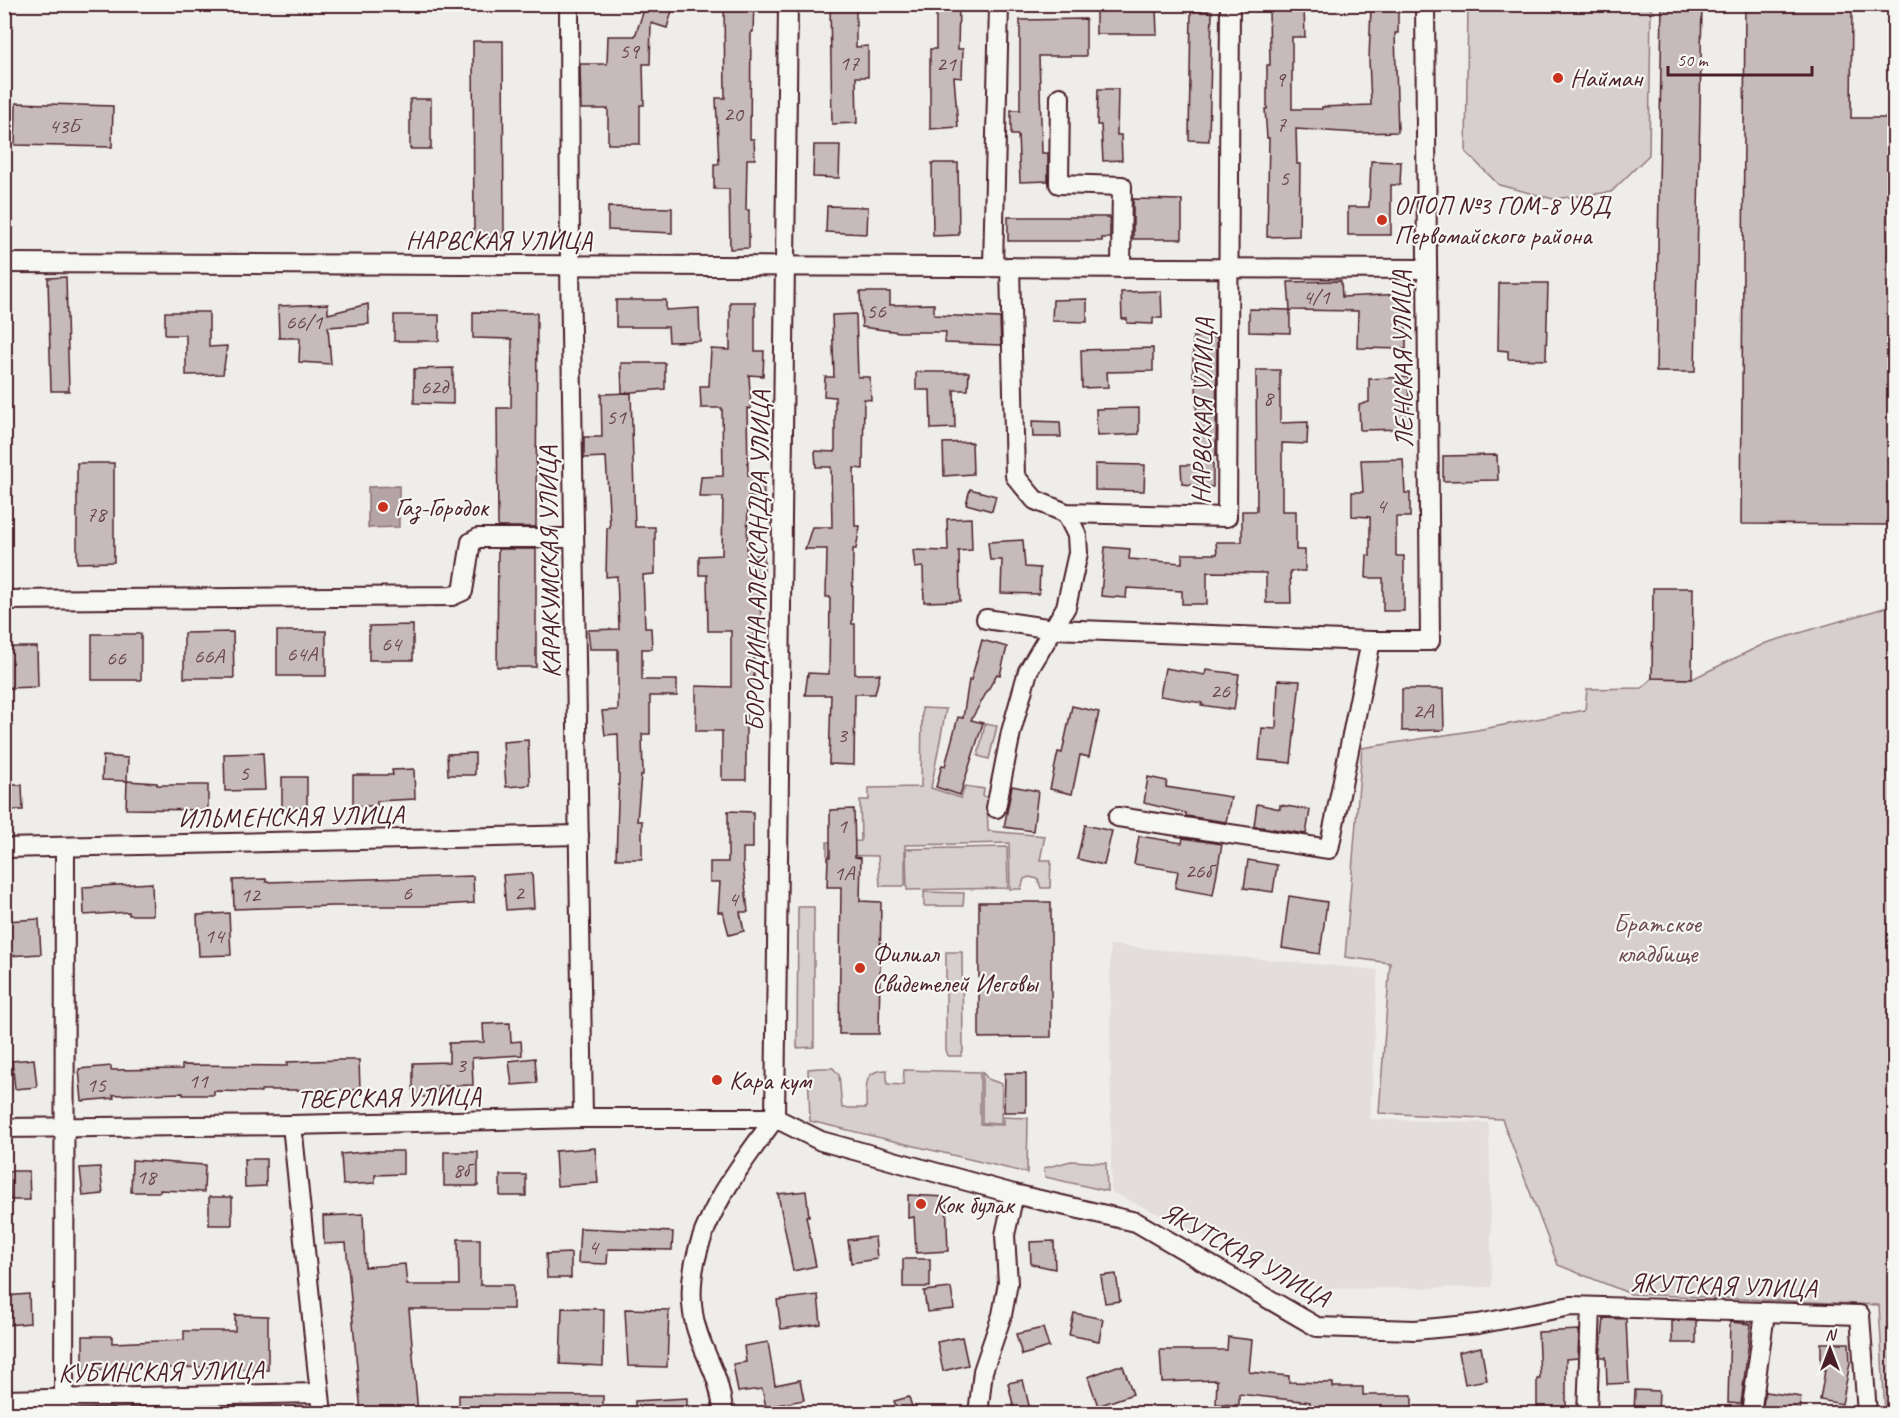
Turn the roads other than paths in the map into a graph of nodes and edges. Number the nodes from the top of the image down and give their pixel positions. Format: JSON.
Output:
{"nodes":[{"id":1,"x":569,"y":4,"type":"edge"},
{"id":2,"x":788,"y":4,"type":"edge"},
{"id":3,"x":999,"y":4,"type":"edge"},
{"id":4,"x":1230,"y":4,"type":"edge"},
{"id":5,"x":1425,"y":4,"type":"edge"},
{"id":6,"x":1060,"y":97,"type":"dead end"},
{"id":7,"x":4,"y":263,"type":"edge"},
{"id":8,"x":570,"y":266,"type":"junction"},
{"id":9,"x":786,"y":267,"type":"junction"},
{"id":10,"x":1002,"y":267,"type":"junction"},
{"id":11,"x":1121,"y":268,"type":"junction"},
{"id":12,"x":1229,"y":268,"type":"junction"},
{"id":13,"x":1426,"y":269,"type":"junction"},
{"id":14,"x":1066,"y":513,"type":"junction"},
{"id":15,"x":574,"y":538,"type":"junction"},
{"id":16,"x":4,"y":600,"type":"edge"},
{"id":17,"x":986,"y":619,"type":"dead end"},
{"id":18,"x":1053,"y":629,"type":"junction"},
{"id":19,"x":1371,"y":641,"type":"junction"},
{"id":20,"x":996,"y":808,"type":"dead end"},
{"id":21,"x":1118,"y":817,"type":"dead end"},
{"id":22,"x":579,"y":835,"type":"junction"},
{"id":23,"x":65,"y":847,"type":"junction"},
{"id":24,"x":4,"y":849,"type":"edge"},
{"id":25,"x":584,"y":1118,"type":"junction"},
{"id":26,"x":776,"y":1118,"type":"junction"},
{"id":27,"x":292,"y":1125,"type":"junction"},
{"id":28,"x":64,"y":1127,"type":"junction"},
{"id":29,"x":4,"y":1128,"type":"edge"},
{"id":30,"x":1014,"y":1194,"type":"junction"},
{"id":31,"x":1591,"y":1307,"type":"junction"},
{"id":32,"x":1765,"y":1312,"type":"junction"},
{"id":33,"x":320,"y":1393,"type":"junction"},
{"id":34,"x":4,"y":1400,"type":"edge"},
{"id":35,"x":64,"y":1406,"type":"edge"},
{"id":36,"x":322,"y":1413,"type":"edge"},
{"id":37,"x":724,"y":1413,"type":"edge"},
{"id":38,"x":978,"y":1413,"type":"edge"},
{"id":39,"x":1587,"y":1413,"type":"edge"},
{"id":40,"x":1751,"y":1413,"type":"edge"},
{"id":41,"x":1867,"y":1413,"type":"edge"}],
"edges":[{"from":1,"to":8,"type":"street","name":"КАРАКУМСКАЯ УЛИЦА"},
{"from":2,"to":9,"type":"street","name":"БОРОДИНА АЛЕКСАНДРА УЛИЦА"},
{"from":3,"to":10,"type":"street","name":"НАРВСКАЯ УЛИЦА"},
{"from":4,"to":12,"type":"street","name":"НАРВСКАЯ УЛИЦА"},
{"from":5,"to":13,"type":"street","name":"ЛЕНСКАЯ УЛИЦА"},
{"from":6,"to":11,"type":"street"},
{"from":7,"to":8,"type":"street","name":"НАРВСКАЯ УЛИЦА"},
{"from":8,"to":9,"type":"street","name":"НАРВСКАЯ УЛИЦА"},
{"from":8,"to":15,"type":"street","name":"КАРАКУМСКАЯ УЛИЦА"},
{"from":9,"to":10,"type":"street","name":"НАРВСКАЯ УЛИЦА"},
{"from":9,"to":26,"type":"street","name":"БОРОДИНА АЛЕКСАНДРА УЛИЦА"},
{"from":10,"to":11,"type":"street","name":"НАРВСКАЯ УЛИЦА"},
{"from":10,"to":14,"type":"street","name":"НАРВСКАЯ УЛИЦА"},
{"from":11,"to":12,"type":"street","name":"НАРВСКАЯ УЛИЦА"},
{"from":12,"to":13,"type":"street","name":"НАРВСКАЯ УЛИЦА"},
{"from":12,"to":14,"type":"street","name":"НАРВСКАЯ УЛИЦА"},
{"from":13,"to":19,"type":"street","name":"ЛЕНСКАЯ УЛИЦА"},
{"from":14,"to":18,"type":"street"},
{"from":15,"to":16,"type":"street"},
{"from":15,"to":22,"type":"street","name":"КАРАКУМСКАЯ УЛИЦА"},
{"from":17,"to":18,"type":"street"},
{"from":18,"to":19,"type":"street"},
{"from":18,"to":20,"type":"street"},
{"from":19,"to":21,"type":"street"},
{"from":22,"to":23,"type":"street","name":"ИЛЬМЕНСКАЯ УЛИЦА"},
{"from":22,"to":25,"type":"street","name":"КАРАКУМСКАЯ УЛИЦА"},
{"from":23,"to":24,"type":"street","name":"ИЛЬМЕНСКАЯ УЛИЦА"},
{"from":23,"to":28,"type":"street"},
{"from":25,"to":26,"type":"street","name":"ТВЕРСКАЯ УЛИЦА"},
{"from":25,"to":27,"type":"street","name":"ТВЕРСКАЯ УЛИЦА"},
{"from":26,"to":30,"type":"street","name":"ЯКУТСКАЯ УЛИЦА"},
{"from":26,"to":37,"type":"street"},
{"from":27,"to":28,"type":"street","name":"ТВЕРСКАЯ УЛИЦА"},
{"from":27,"to":33,"type":"street"},
{"from":28,"to":29,"type":"street","name":"ТВЕРСКАЯ УЛИЦА"},
{"from":28,"to":35,"type":"street"},
{"from":30,"to":31,"type":"street","name":"ЯКУТСКАЯ УЛИЦА"},
{"from":30,"to":38,"type":"street"},
{"from":31,"to":32,"type":"street","name":"ЯКУТСКАЯ УЛИЦА"},
{"from":31,"to":39,"type":"street"},
{"from":32,"to":40,"type":"street"},
{"from":32,"to":41,"type":"street","name":"ЯКУТСКАЯ УЛИЦА"},
{"from":33,"to":35,"type":"street","name":"КУБИНСКАЯ УЛИЦА"},
{"from":33,"to":36,"type":"street"},
{"from":34,"to":35,"type":"street","name":"КУБИНСКАЯ УЛИЦА"}]}
